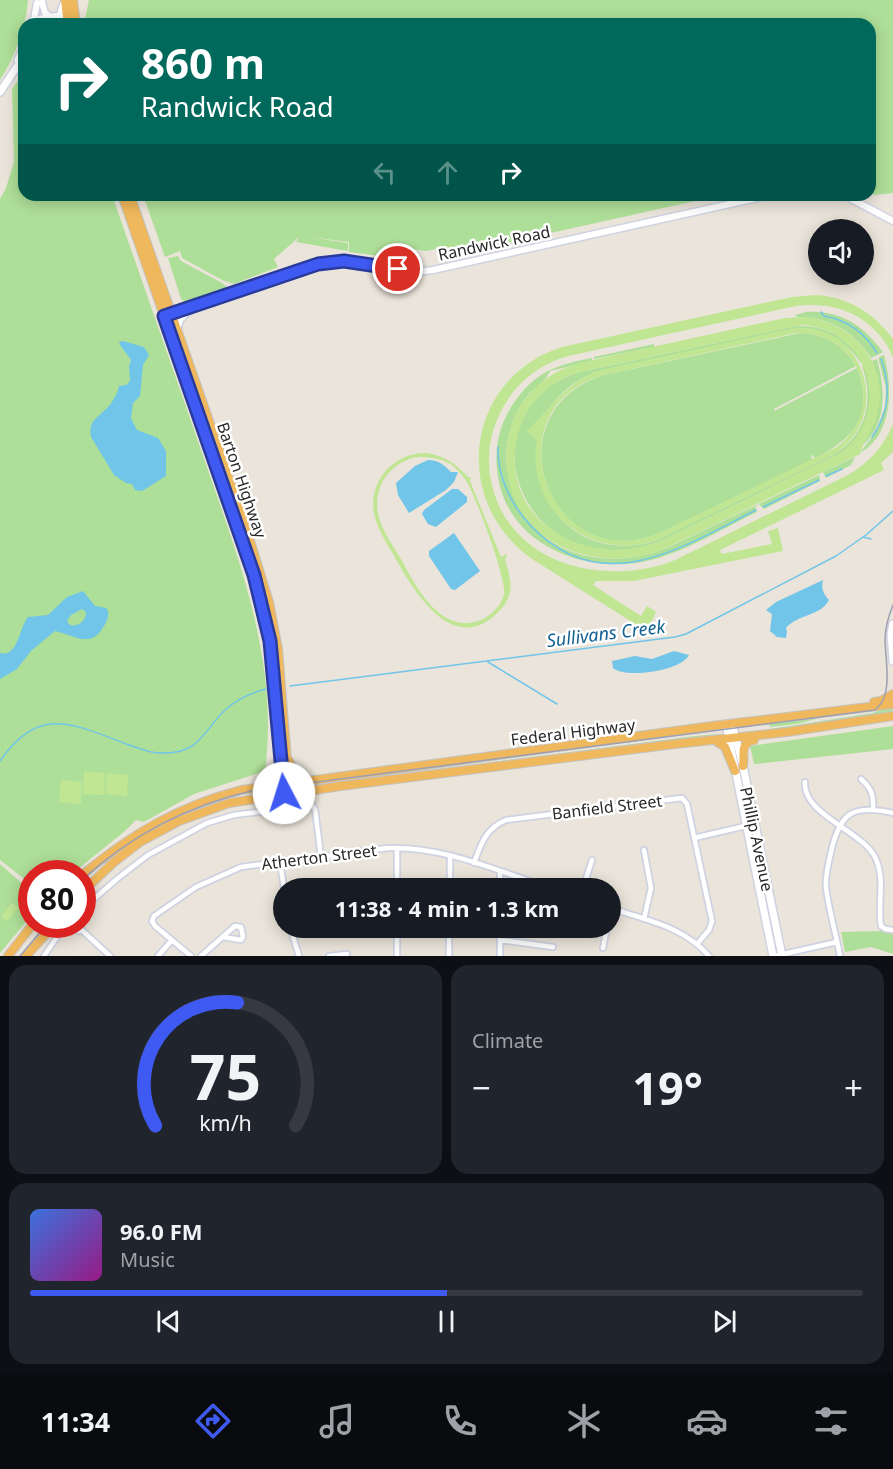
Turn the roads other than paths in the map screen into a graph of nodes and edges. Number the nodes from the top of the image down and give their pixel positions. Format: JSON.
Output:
{"nodes":[{"id":1,"x":64,"y":0,"type":"edge"},
{"id":2,"x":74,"y":0,"type":"edge"},
{"id":3,"x":40,"y":1,"type":"edge"},
{"id":4,"x":43,"y":18,"type":"edge"},
{"id":5,"x":44,"y":18,"type":"edge"},
{"id":6,"x":55,"y":18,"type":"edge"},
{"id":7,"x":69,"y":18,"type":"edge"},
{"id":8,"x":72,"y":18,"type":"edge"},
{"id":9,"x":18,"y":60,"type":"edge"},
{"id":10,"x":18,"y":65,"type":"edge"},
{"id":11,"x":11,"y":75,"type":"junction"},
{"id":12,"x":0,"y":92,"type":"edge"},
{"id":13,"x":124,"y":201,"type":"edge"},
{"id":14,"x":132,"y":201,"type":"edge"},
{"id":15,"x":743,"y":201,"type":"edge"},
{"id":16,"x":855,"y":201,"type":"edge"},
{"id":17,"x":893,"y":221,"type":"edge"},
{"id":18,"x":165,"y":293,"type":"junction"},
{"id":19,"x":191,"y":308,"type":"junction"},
{"id":20,"x":168,"y":317,"type":"junction"},
{"id":21,"x":177,"y":333,"type":"junction"},
{"id":22,"x":893,"y":624,"type":"edge"},
{"id":23,"x":893,"y":661,"type":"edge"},
{"id":24,"x":893,"y":694,"type":"edge"},
{"id":25,"x":893,"y":704,"type":"edge"},
{"id":26,"x":835,"y":712,"type":"junction"},
{"id":27,"x":893,"y":716,"type":"edge"},
{"id":28,"x":729,"y":724,"type":"junction"},
{"id":29,"x":787,"y":732,"type":"junction"},
{"id":30,"x":733,"y":739,"type":"junction"},
{"id":31,"x":715,"y":741,"type":"junction"},
{"id":32,"x":284,"y":758,"type":"junction"},
{"id":33,"x":743,"y":766,"type":"junction"},
{"id":34,"x":735,"y":771,"type":"junction"},
{"id":35,"x":308,"y":779,"type":"junction"},
{"id":36,"x":861,"y":779,"type":"dead end"},
{"id":37,"x":286,"y":782,"type":"junction"},
{"id":38,"x":806,"y":782,"type":"dead end"},
{"id":39,"x":257,"y":786,"type":"junction"},
{"id":40,"x":287,"y":793,"type":"junction"},
{"id":41,"x":873,"y":808,"type":"junction"},
{"id":42,"x":893,"y":813,"type":"edge"},
{"id":43,"x":750,"y":825,"type":"junction"},
{"id":44,"x":840,"y":825,"type":"junction"},
{"id":45,"x":694,"y":838,"type":"junction"},
{"id":46,"x":140,"y":842,"type":"junction"},
{"id":47,"x":397,"y":848,"type":"junction"},
{"id":48,"x":644,"y":850,"type":"dead end"},
{"id":49,"x":148,"y":855,"type":"junction"},
{"id":50,"x":450,"y":855,"type":"junction"},
{"id":51,"x":321,"y":857,"type":"junction"},
{"id":52,"x":592,"y":860,"type":"dead end"},
{"id":53,"x":280,"y":862,"type":"junction"},
{"id":54,"x":474,"y":863,"type":"junction"},
{"id":55,"x":96,"y":864,"type":"edge"},
{"id":56,"x":500,"y":872,"type":"junction"},
{"id":57,"x":282,"y":878,"type":"edge"},
{"id":58,"x":397,"y":878,"type":"edge"},
{"id":59,"x":450,"y":878,"type":"edge"},
{"id":60,"x":500,"y":878,"type":"edge"},
{"id":61,"x":519,"y":878,"type":"edge"},
{"id":62,"x":586,"y":878,"type":"edge"},
{"id":63,"x":96,"y":879,"type":"edge"},
{"id":64,"x":96,"y":897,"type":"edge"},
{"id":65,"x":621,"y":911,"type":"edge"},
{"id":66,"x":644,"y":919,"type":"junction"},
{"id":67,"x":893,"y":930,"type":"edge"},
{"id":68,"x":223,"y":937,"type":"dead end"},
{"id":69,"x":22,"y":938,"type":"edge"},
{"id":70,"x":42,"y":938,"type":"edge"},
{"id":71,"x":56,"y":938,"type":"edge"},
{"id":72,"x":89,"y":938,"type":"edge"},
{"id":73,"x":293,"y":938,"type":"edge"},
{"id":74,"x":397,"y":938,"type":"edge"},
{"id":75,"x":449,"y":938,"type":"edge"},
{"id":76,"x":605,"y":938,"type":"edge"},
{"id":77,"x":172,"y":940,"type":"junction"},
{"id":78,"x":500,"y":940,"type":"joint"},
{"id":79,"x":837,"y":942,"type":"junction"},
{"id":80,"x":698,"y":943,"type":"junction"},
{"id":81,"x":553,"y":947,"type":"dead end"},
{"id":82,"x":603,"y":948,"type":"dead end"},
{"id":83,"x":347,"y":954,"type":"dead end"},
{"id":84,"x":8,"y":956,"type":"edge"},
{"id":85,"x":26,"y":956,"type":"edge"},
{"id":86,"x":44,"y":956,"type":"edge"},
{"id":87,"x":110,"y":956,"type":"edge"},
{"id":88,"x":158,"y":956,"type":"edge"},
{"id":89,"x":191,"y":956,"type":"edge"},
{"id":90,"x":201,"y":956,"type":"edge"},
{"id":91,"x":299,"y":956,"type":"edge"},
{"id":92,"x":328,"y":956,"type":"edge"},
{"id":93,"x":397,"y":956,"type":"edge"},
{"id":94,"x":449,"y":956,"type":"edge"},
{"id":95,"x":500,"y":956,"type":"edge"},
{"id":96,"x":710,"y":956,"type":"edge"},
{"id":97,"x":778,"y":956,"type":"edge"},
{"id":98,"x":840,"y":956,"type":"edge"}],
"edges":[{"from":1,"to":6,"type":"main road"},
{"from":1,"to":7,"type":"highway"},
{"from":2,"to":8,"type":"highway"},
{"from":3,"to":4,"type":"street"},
{"from":3,"to":5,"type":"street"},
{"from":9,"to":11,"type":"main road"},
{"from":10,"to":11,"type":"main road"},
{"from":11,"to":12,"type":"main road"},
{"from":13,"to":20,"type":"highway","name":"Barton Highway"},
{"from":14,"to":18,"type":"highway","name":"Barton Highway"},
{"from":15,"to":19,"type":"street","name":"Randwick Road"},
{"from":16,"to":17,"type":"street"},
{"from":18,"to":19,"type":"street"},
{"from":18,"to":20,"type":"highway","name":"Barton Highway"},
{"from":19,"to":20,"type":"street","name":"Randwick Road"},
{"from":19,"to":21,"type":"street"},
{"from":20,"to":21,"type":"highway","name":"Barton Highway"},
{"from":20,"to":32,"type":"highway","name":"Barton Highway"},
{"from":21,"to":32,"type":"highway","name":"Barton Highway"},
{"from":22,"to":23,"type":"main road"},
{"from":24,"to":26,"type":"highway"},
{"from":25,"to":26,"type":"highway","name":"Federal Highway"},
{"from":26,"to":28,"type":"highway","name":"Federal Highway"},
{"from":27,"to":29,"type":"highway","name":"Federal Highway"},
{"from":28,"to":30,"type":"main road","name":"Phillip Avenue"},
{"from":28,"to":35,"type":"highway","name":"Federal Highway"},
{"from":29,"to":30,"type":"highway","name":"Federal Highway"},
{"from":29,"to":33,"type":"highway"},
{"from":30,"to":31,"type":"highway","name":"Federal Highway"},
{"from":30,"to":33,"type":"main road","name":"Phillip Avenue"},
{"from":30,"to":34,"type":"main road","name":"Phillip Avenue"},
{"from":31,"to":34,"type":"highway"},
{"from":31,"to":40,"type":"highway","name":"Federal Highway"},
{"from":32,"to":35,"type":"highway"},
{"from":32,"to":37,"type":"highway","name":"Barton Highway"},
{"from":32,"to":39,"type":"highway"},
{"from":33,"to":43,"type":"main road","name":"Phillip Avenue"},
{"from":34,"to":43,"type":"main road","name":"Phillip Avenue"},
{"from":35,"to":37,"type":"highway","name":"Federal Highway"},
{"from":36,"to":41,"type":"street"},
{"from":37,"to":39,"type":"highway","name":"Federal Highway"},
{"from":37,"to":40,"type":"highway","name":"Barton Highway"},
{"from":38,"to":44,"type":"street"},
{"from":39,"to":55,"type":"highway","name":"Federal Highway"},
{"from":40,"to":46,"type":"highway","name":"Federal Highway"},
{"from":41,"to":42,"type":"street"},
{"from":41,"to":44,"type":"street"},
{"from":43,"to":45,"type":"street"},
{"from":43,"to":97,"type":"main road","name":"Phillip Avenue"},
{"from":44,"to":67,"type":"street"},
{"from":44,"to":79,"type":"street"},
{"from":45,"to":54,"type":"street","name":"Banfield Street"},
{"from":45,"to":80,"type":"street","name":"Banfield Street"},
{"from":46,"to":49,"type":"street"},
{"from":46,"to":63,"type":"highway","name":"Federal Highway"},
{"from":47,"to":50,"type":"street","name":"Atherton Street"},
{"from":47,"to":51,"type":"street","name":"Atherton Street"},
{"from":47,"to":58,"type":"street"},
{"from":48,"to":66,"type":"street"},
{"from":49,"to":51,"type":"street"},
{"from":49,"to":64,"type":"street"},
{"from":50,"to":54,"type":"street","name":"Atherton Street"},
{"from":50,"to":59,"type":"street"},
{"from":51,"to":53,"type":"street","name":"Atherton Street"},
{"from":52,"to":62,"type":"street"},
{"from":53,"to":57,"type":"street"},
{"from":53,"to":77,"type":"street","name":"Atherton Street"},
{"from":54,"to":56,"type":"street","name":"Atherton Street"},
{"from":56,"to":60,"type":"street"},
{"from":56,"to":61,"type":"street","name":"Atherton Street"},
{"from":65,"to":66,"type":"street"},
{"from":66,"to":80,"type":"street"},
{"from":68,"to":90,"type":"street"},
{"from":69,"to":84,"type":"highway"},
{"from":70,"to":85,"type":"highway"},
{"from":71,"to":86,"type":"street"},
{"from":72,"to":87,"type":"street"},
{"from":73,"to":91,"type":"street"},
{"from":74,"to":93,"type":"street"},
{"from":75,"to":94,"type":"street"},
{"from":76,"to":82,"type":"street"},
{"from":77,"to":88,"type":"street"},
{"from":77,"to":89,"type":"street","name":"Atherton Street"},
{"from":78,"to":81,"type":"street"},
{"from":78,"to":95,"type":"street"},
{"from":79,"to":97,"type":"street"},
{"from":79,"to":98,"type":"street"},
{"from":80,"to":96,"type":"street"},
{"from":83,"to":92,"type":"street"}]}
